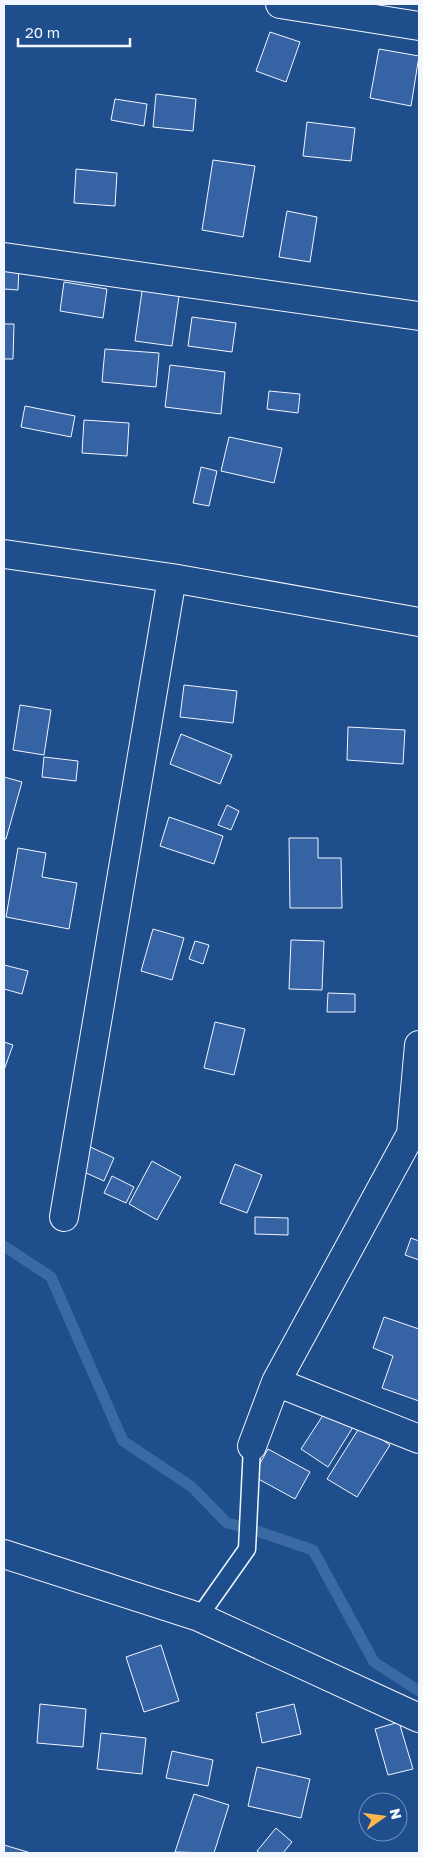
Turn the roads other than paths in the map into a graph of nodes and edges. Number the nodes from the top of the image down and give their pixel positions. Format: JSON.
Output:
{"nodes":[{"id":1,"x":280,"y":4,"type":"edge"},
{"id":2,"x":419,"y":26,"type":"edge"},
{"id":3,"x":4,"y":257,"type":"edge"},
{"id":4,"x":419,"y":316,"type":"edge"},
{"id":5,"x":4,"y":554,"type":"edge"},
{"id":6,"x":172,"y":578,"type":"junction"},
{"id":7,"x":419,"y":622,"type":"edge"},
{"id":8,"x":419,"y":1045,"type":"edge"},
{"id":9,"x":415,"y":1136,"type":"edge"},
{"id":10,"x":64,"y":1217,"type":"dead end"},
{"id":11,"x":276,"y":1382,"type":"junction"},
{"id":12,"x":419,"y":1439,"type":"edge"},
{"id":13,"x":252,"y":1446,"type":"joint"},
{"id":14,"x":4,"y":1554,"type":"edge"},
{"id":15,"x":199,"y":1617,"type":"junction"},
{"id":16,"x":419,"y":1718,"type":"edge"}],
"edges":[{"from":1,"to":2,"type":"street"},
{"from":3,"to":4,"type":"street"},
{"from":5,"to":6,"type":"street"},
{"from":6,"to":7,"type":"street"},
{"from":6,"to":10,"type":"street"},
{"from":8,"to":9,"type":"street"},
{"from":9,"to":11,"type":"street"},
{"from":11,"to":12,"type":"street"},
{"from":11,"to":13,"type":"street"},
{"from":13,"to":15,"type":"lane"},
{"from":14,"to":15,"type":"street"},
{"from":15,"to":16,"type":"street"}]}
